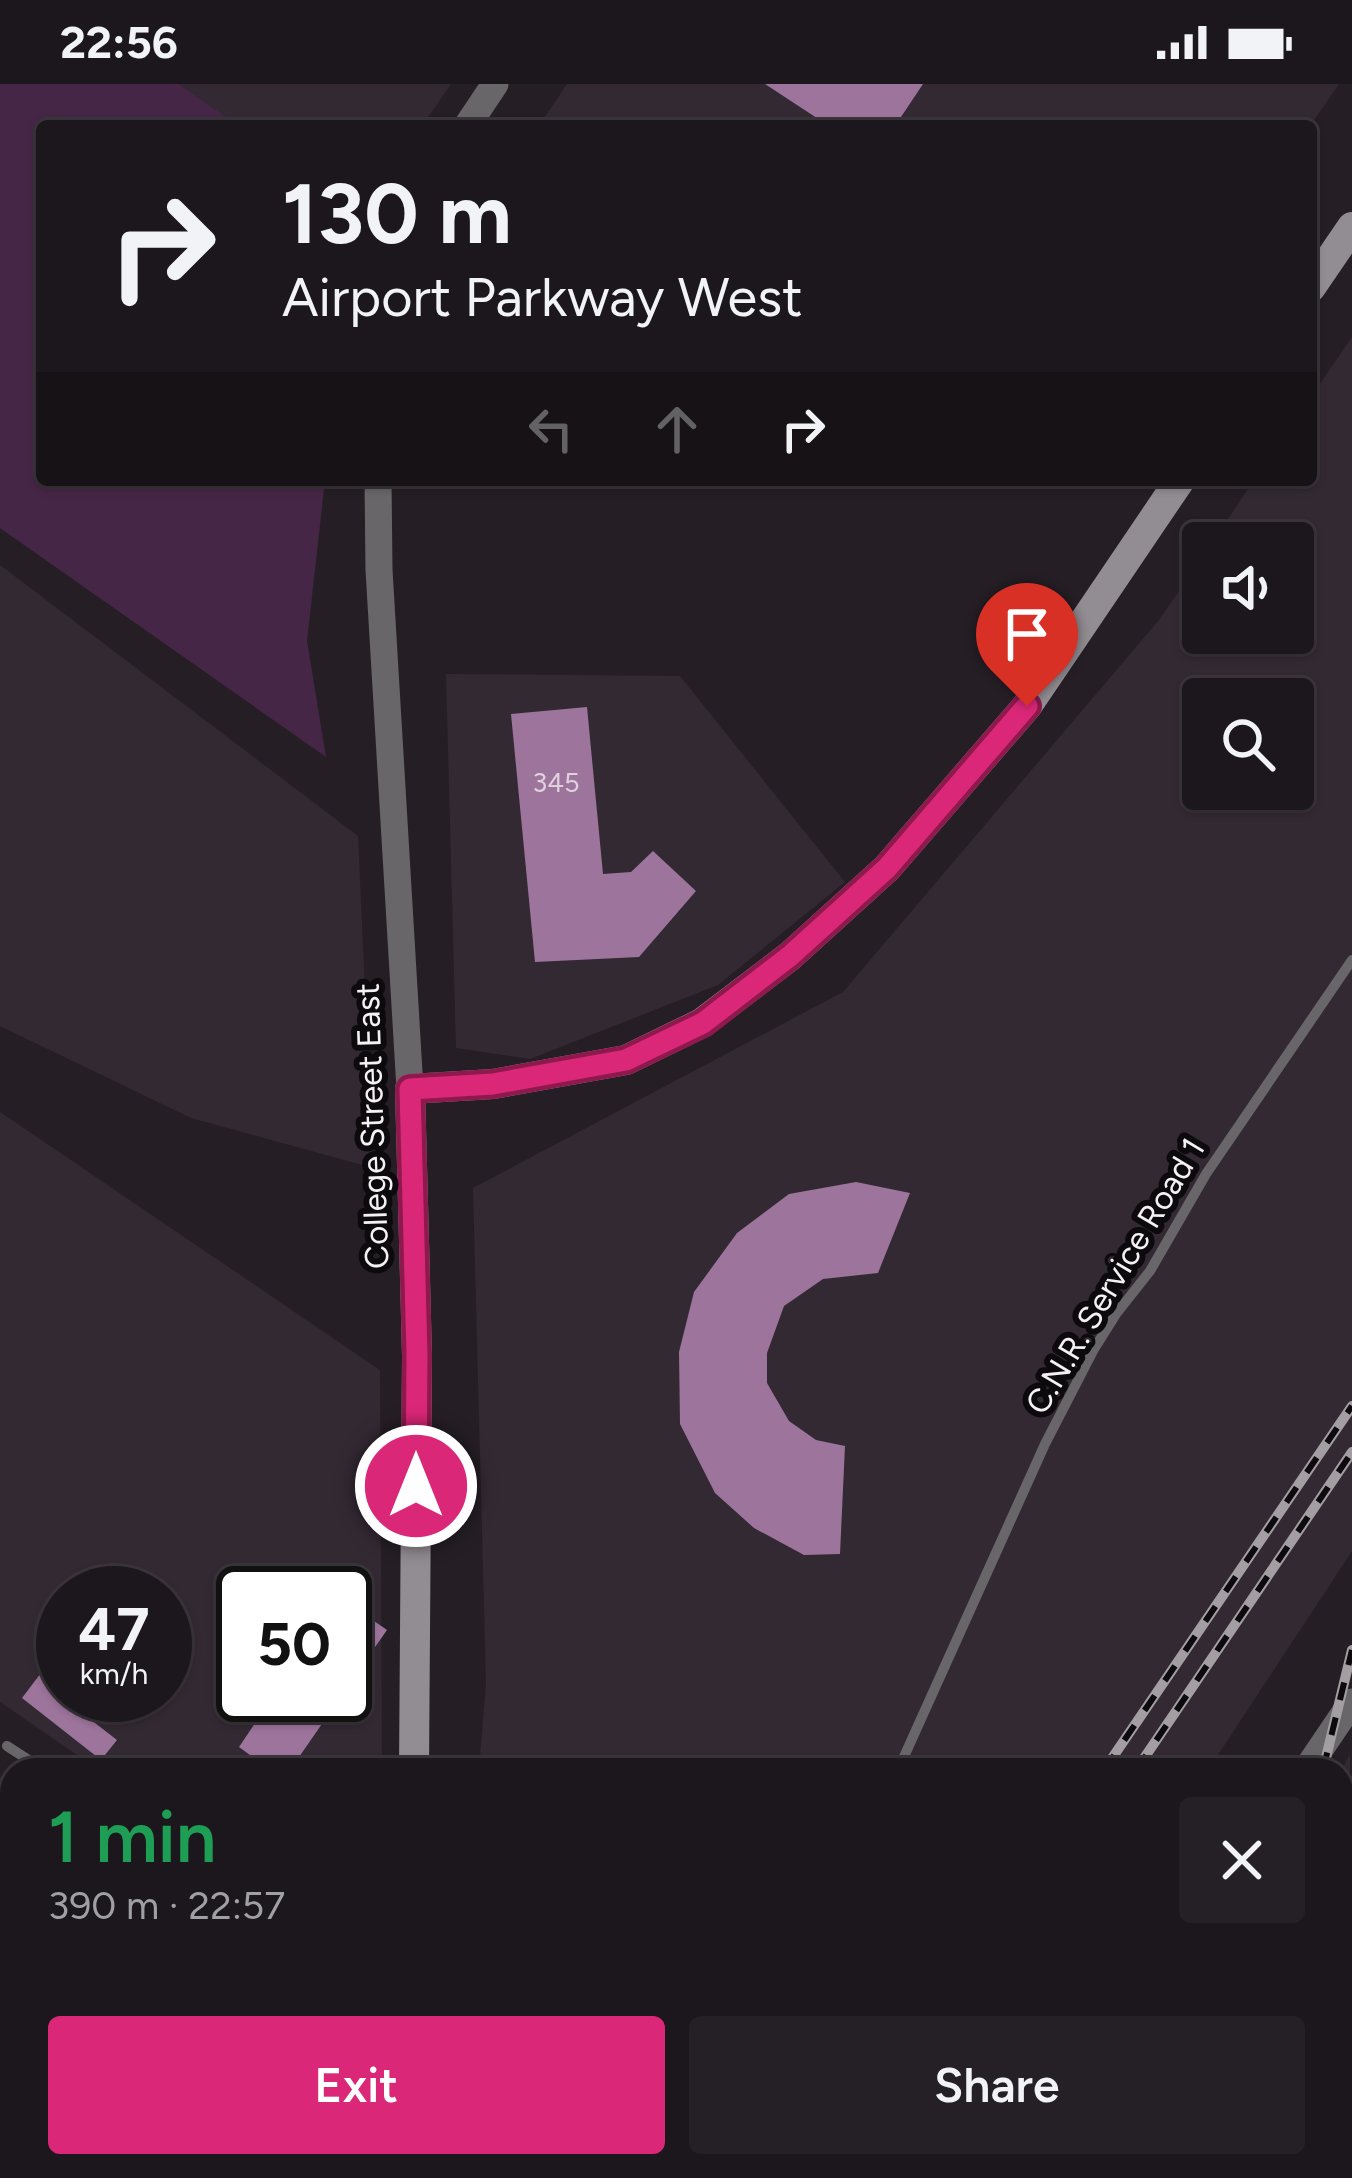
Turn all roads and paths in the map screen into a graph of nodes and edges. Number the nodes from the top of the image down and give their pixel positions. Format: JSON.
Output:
{"nodes":[{"id":1,"x":495,"y":84,"type":"edge"},
{"id":2,"x":471,"y":120,"type":"edge"},
{"id":3,"x":1352,"y":227,"type":"edge"},
{"id":4,"x":1317,"y":278,"type":"edge"},
{"id":5,"x":379,"y":486,"type":"edge"},
{"id":6,"x":1176,"y":486,"type":"edge"},
{"id":7,"x":1352,"y":961,"type":"edge"},
{"id":8,"x":410,"y":1089,"type":"junction"},
{"id":9,"x":1352,"y":1702,"type":"edge"},
{"id":10,"x":7,"y":1746,"type":"dead end"},
{"id":11,"x":26,"y":1758,"type":"edge"},
{"id":12,"x":414,"y":1758,"type":"edge"},
{"id":13,"x":903,"y":1758,"type":"edge"},
{"id":14,"x":1314,"y":1758,"type":"edge"}],
"edges":[{"from":1,"to":2,"type":"street"},
{"from":3,"to":4,"type":"main road"},
{"from":5,"to":8,"type":"street","name":"College Street East"},
{"from":6,"to":8,"type":"main road"},
{"from":7,"to":13,"type":"lane","name":"C.N.R. Service Road 1"},
{"from":8,"to":12,"type":"main road","name":"College Street East"},
{"from":9,"to":14,"type":"street"},
{"from":10,"to":11,"type":"lane"}]}
